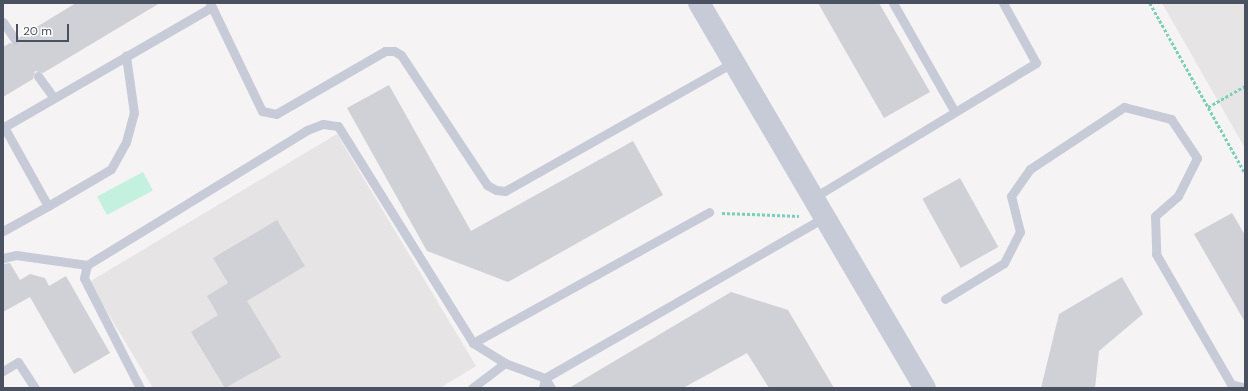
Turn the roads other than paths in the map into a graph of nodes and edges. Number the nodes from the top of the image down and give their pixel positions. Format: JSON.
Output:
{"nodes":[{"id":1,"x":699,"y":3,"type":"edge"},
{"id":2,"x":893,"y":3,"type":"edge"},
{"id":3,"x":1003,"y":3,"type":"edge"},
{"id":4,"x":211,"y":5,"type":"edge"},
{"id":5,"x":3,"y":22,"type":"edge"},
{"id":6,"x":15,"y":40,"type":"dead end"},
{"id":7,"x":126,"y":56,"type":"junction"},
{"id":8,"x":734,"y":62,"type":"junction"},
{"id":9,"x":38,"y":76,"type":"dead end"},
{"id":10,"x":53,"y":98,"type":"junction"},
{"id":11,"x":955,"y":112,"type":"junction"},
{"id":12,"x":813,"y":198,"type":"junction"},
{"id":13,"x":48,"y":206,"type":"junction"},
{"id":14,"x":709,"y":212,"type":"road end"},
{"id":15,"x":824,"y":217,"type":"junction"},
{"id":16,"x":3,"y":231,"type":"edge"},
{"id":17,"x":3,"y":258,"type":"edge"},
{"id":18,"x":87,"y":265,"type":"junction"},
{"id":19,"x":945,"y":299,"type":"dead end"},
{"id":20,"x":473,"y":344,"type":"junction"},
{"id":21,"x":505,"y":363,"type":"junction"},
{"id":22,"x":3,"y":371,"type":"edge"},
{"id":23,"x":545,"y":378,"type":"junction"},
{"id":24,"x":35,"y":388,"type":"edge"},
{"id":25,"x":140,"y":388,"type":"edge"},
{"id":26,"x":472,"y":388,"type":"edge"},
{"id":27,"x":543,"y":388,"type":"edge"},
{"id":28,"x":551,"y":388,"type":"edge"},
{"id":29,"x":925,"y":388,"type":"edge"},
{"id":30,"x":1245,"y":388,"type":"edge"}],
"edges":[{"from":1,"to":8,"type":"street"},
{"from":2,"to":11,"type":"lane"},
{"from":3,"to":11,"type":"lane"},
{"from":4,"to":7,"type":"lane"},
{"from":4,"to":8,"type":"lane"},
{"from":5,"to":6,"type":"lane"},
{"from":7,"to":10,"type":"lane"},
{"from":7,"to":13,"type":"lane"},
{"from":8,"to":12,"type":"street"},
{"from":9,"to":10,"type":"lane"},
{"from":10,"to":13,"type":"lane"},
{"from":11,"to":12,"type":"lane"},
{"from":12,"to":15,"type":"street"},
{"from":13,"to":16,"type":"lane"},
{"from":14,"to":20,"type":"lane"},
{"from":15,"to":23,"type":"lane"},
{"from":15,"to":29,"type":"street"},
{"from":17,"to":18,"type":"lane"},
{"from":18,"to":20,"type":"lane"},
{"from":18,"to":25,"type":"lane"},
{"from":19,"to":30,"type":"lane"},
{"from":20,"to":21,"type":"lane"},
{"from":21,"to":23,"type":"lane"},
{"from":21,"to":26,"type":"lane"},
{"from":22,"to":24,"type":"lane"},
{"from":23,"to":27,"type":"lane"},
{"from":23,"to":28,"type":"lane"}]}
